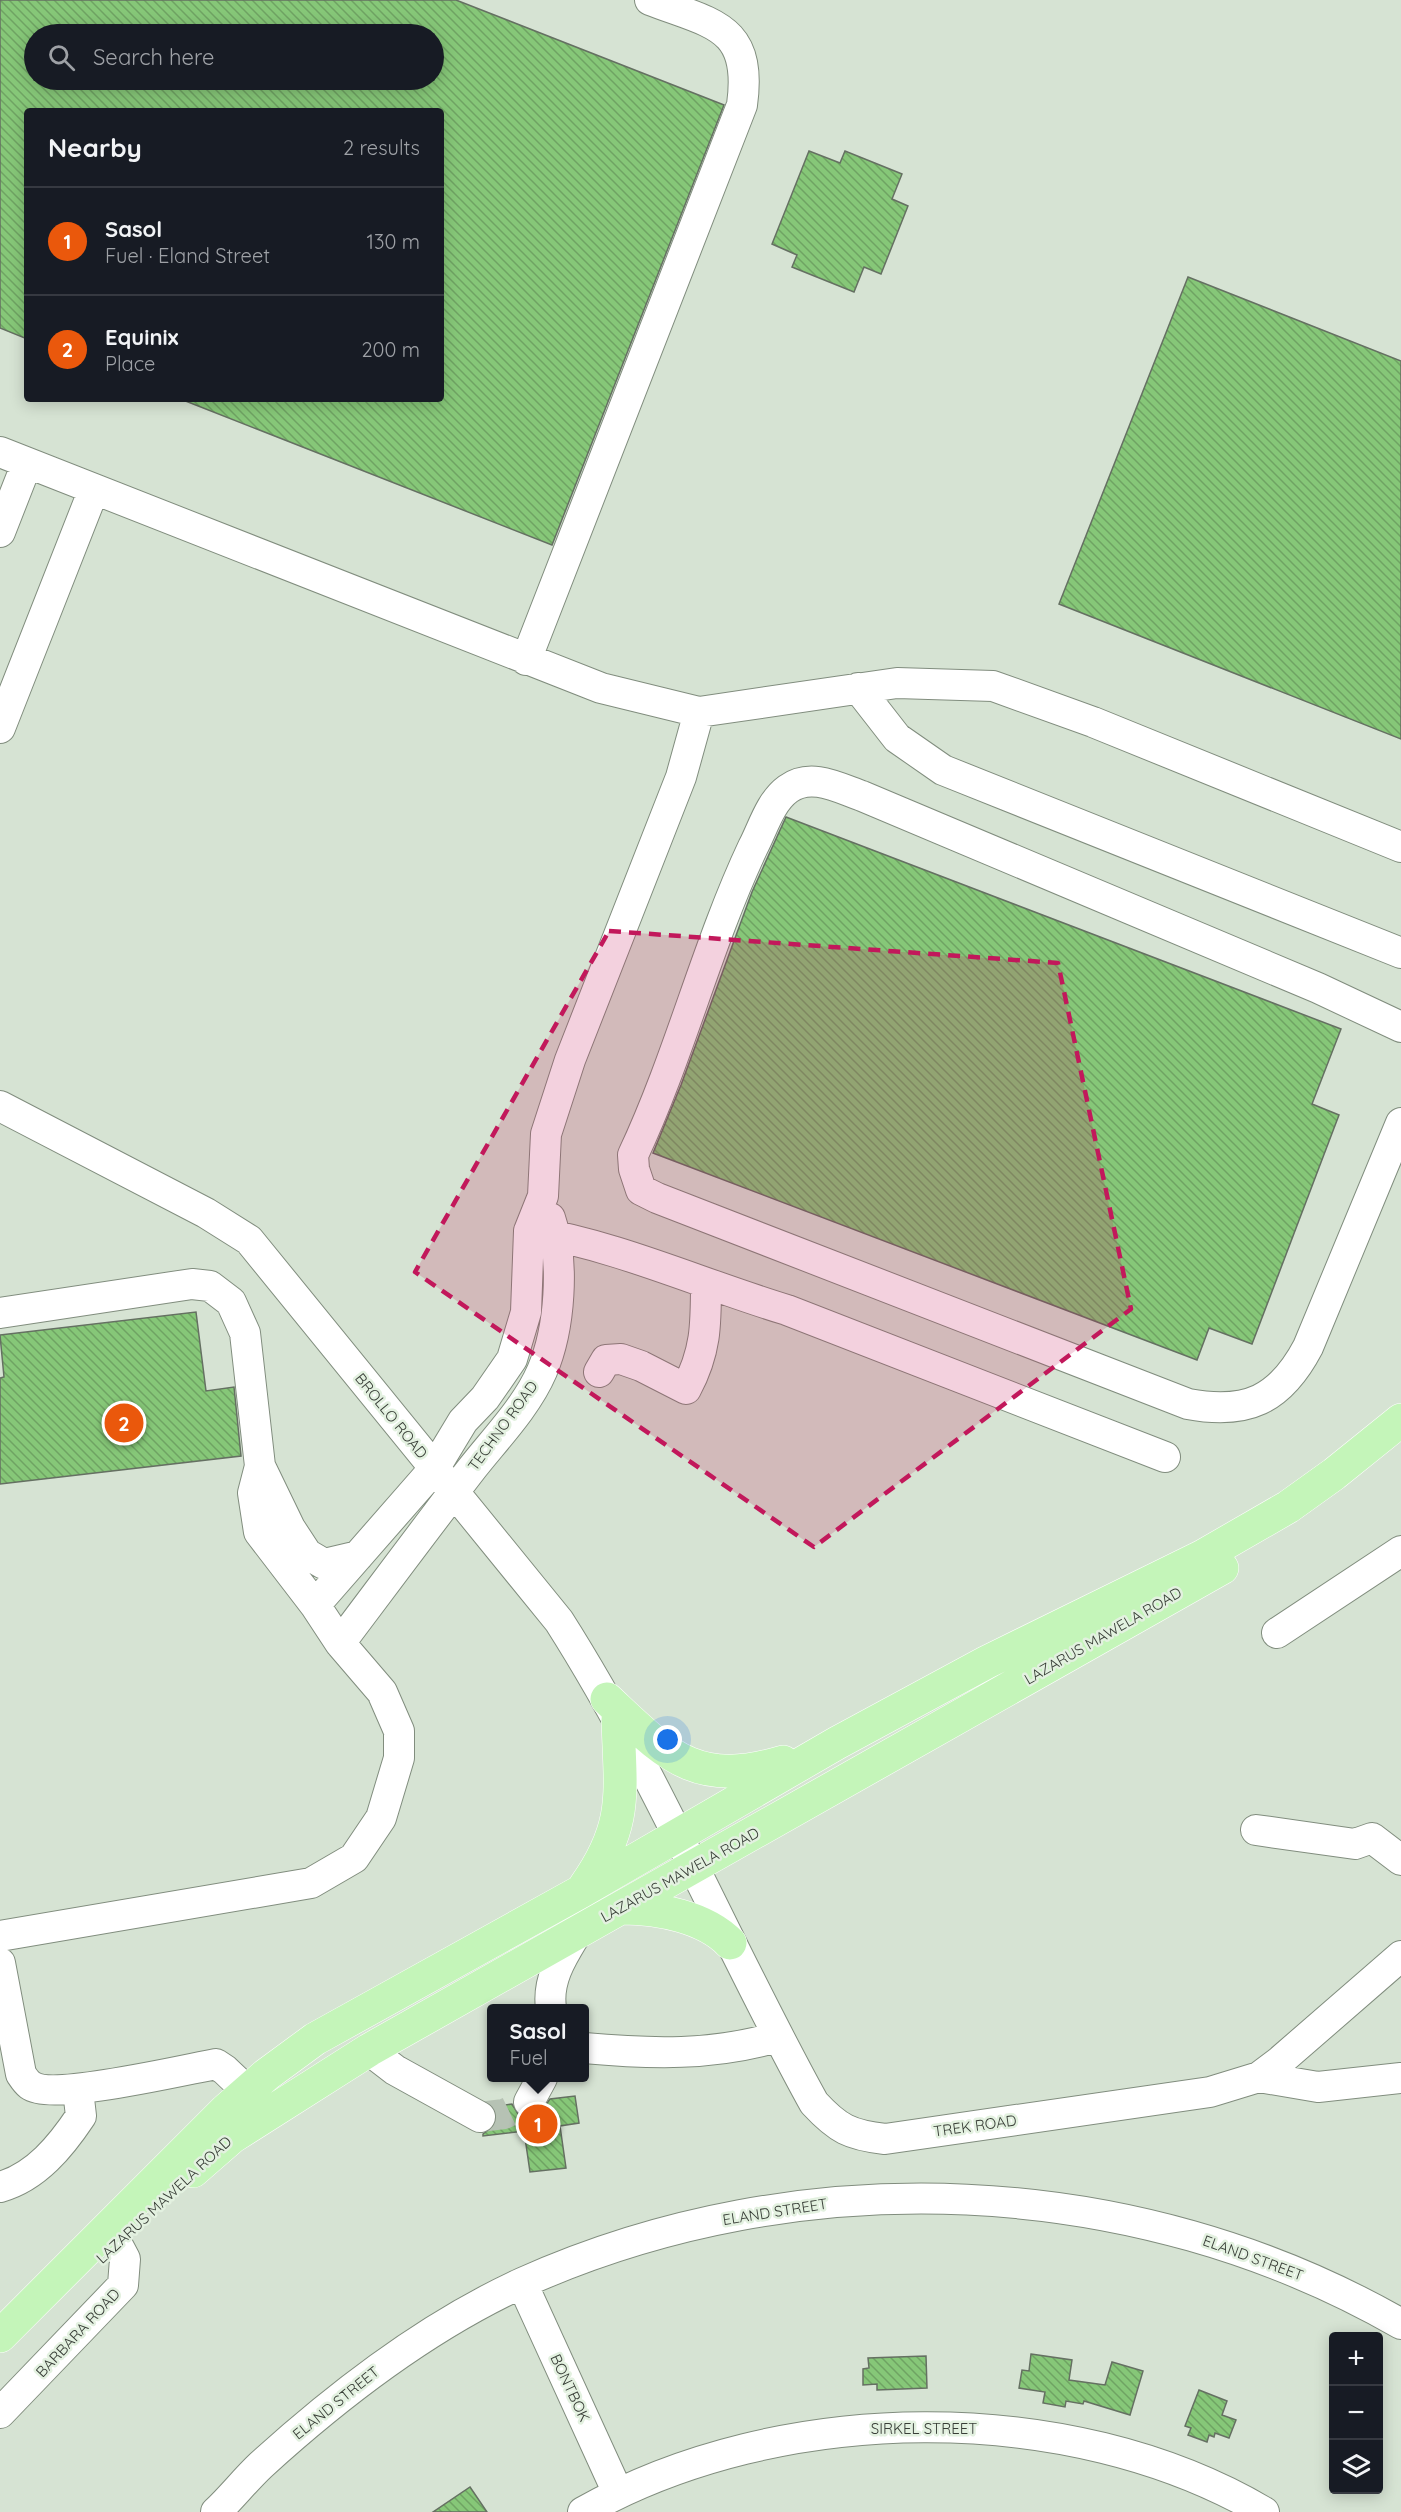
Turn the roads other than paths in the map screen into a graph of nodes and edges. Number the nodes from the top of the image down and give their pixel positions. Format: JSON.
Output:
{"nodes":[{"id":1,"x":650,"y":0,"type":"edge"},
{"id":2,"x":13,"y":457,"type":"edge"},
{"id":3,"x":94,"y":489,"type":"junction"},
{"id":4,"x":0,"y":532,"type":"edge"},
{"id":5,"x":526,"y":660,"type":"junction"},
{"id":6,"x":858,"y":688,"type":"junction"},
{"id":7,"x":699,"y":712,"type":"junction"},
{"id":8,"x":0,"y":728,"type":"edge"},
{"id":9,"x":1401,"y":847,"type":"edge"},
{"id":10,"x":1401,"y":953,"type":"edge"},
{"id":11,"x":1401,"y":1027,"type":"edge"},
{"id":12,"x":0,"y":1106,"type":"edge"},
{"id":13,"x":1401,"y":1123,"type":"edge"},
{"id":14,"x":543,"y":1233,"type":"junction"},
{"id":15,"x":692,"y":1279,"type":"junction"},
{"id":16,"x":0,"y":1313,"type":"edge"},
{"id":17,"x":599,"y":1372,"type":"dead end"},
{"id":18,"x":1401,"y":1420,"type":"edge"},
{"id":19,"x":1401,"y":1442,"type":"edge"},
{"id":20,"x":1165,"y":1457,"type":"dead end"},
{"id":21,"x":260,"y":1466,"type":"junction"},
{"id":22,"x":434,"y":1469,"type":"junction"},
{"id":23,"x":454,"y":1493,"type":"junction"},
{"id":24,"x":1401,"y":1551,"type":"edge"},
{"id":25,"x":358,"y":1556,"type":"junction"},
{"id":26,"x":315,"y":1605,"type":"junction"},
{"id":27,"x":1277,"y":1633,"type":"dead end"},
{"id":28,"x":340,"y":1643,"type":"junction"},
{"id":29,"x":613,"y":1709,"type":"junction"},
{"id":30,"x":837,"y":1743,"type":"junction"},
{"id":31,"x":1256,"y":1830,"type":"dead end"},
{"id":32,"x":679,"y":1833,"type":"junction"},
{"id":33,"x":1401,"y":1860,"type":"edge"},
{"id":34,"x":695,"y":1866,"type":"junction"},
{"id":35,"x":580,"y":1892,"type":"junction"},
{"id":36,"x":622,"y":1908,"type":"junction"},
{"id":37,"x":576,"y":1934,"type":"junction"},
{"id":38,"x":0,"y":1936,"type":"edge"},
{"id":39,"x":729,"y":1943,"type":"junction"},
{"id":40,"x":1401,"y":1956,"type":"edge"},
{"id":41,"x":0,"y":1963,"type":"edge"},
{"id":42,"x":551,"y":2004,"type":"edge"},
{"id":43,"x":777,"y":2037,"type":"junction"},
{"id":44,"x":589,"y":2048,"type":"edge"},
{"id":45,"x":369,"y":2050,"type":"junction"},
{"id":46,"x":1259,"y":2077,"type":"junction"},
{"id":47,"x":1401,"y":2078,"type":"edge"},
{"id":48,"x":78,"y":2090,"type":"junction"},
{"id":49,"x":258,"y":2102,"type":"junction"},
{"id":50,"x":480,"y":2117,"type":"tunnel mouth"},
{"id":51,"x":0,"y":2187,"type":"edge"},
{"id":52,"x":116,"y":2242,"type":"junction"},
{"id":53,"x":522,"y":2283,"type":"junction"},
{"id":54,"x":1401,"y":2324,"type":"edge"},
{"id":55,"x":0,"y":2336,"type":"edge"},
{"id":56,"x":0,"y":2362,"type":"edge"},
{"id":57,"x":0,"y":2413,"type":"edge"},
{"id":58,"x":618,"y":2493,"type":"junction"},
{"id":59,"x":216,"y":2512,"type":"edge"},
{"id":60,"x":583,"y":2512,"type":"edge"},
{"id":61,"x":1264,"y":2512,"type":"edge"}],
"edges":[{"from":1,"to":5,"type":"street"},
{"from":2,"to":3,"type":"street"},
{"from":2,"to":4,"type":"street"},
{"from":3,"to":5,"type":"street"},
{"from":3,"to":8,"type":"street"},
{"from":5,"to":7,"type":"street"},
{"from":6,"to":7,"type":"street"},
{"from":6,"to":9,"type":"street"},
{"from":6,"to":10,"type":"street"},
{"from":7,"to":14,"type":"street","name":"TECHNO ROAD"},
{"from":11,"to":13,"type":"street"},
{"from":12,"to":22,"type":"street","name":"BROLLO ROAD"},
{"from":14,"to":15,"type":"street"},
{"from":14,"to":22,"type":"street","name":"TECHNO ROAD"},
{"from":14,"to":23,"type":"street","name":"TECHNO ROAD"},
{"from":15,"to":17,"type":"street"},
{"from":15,"to":20,"type":"street"},
{"from":16,"to":21,"type":"street"},
{"from":18,"to":30,"type":"main road","name":"LAZARUS MAWELA ROAD"},
{"from":19,"to":34,"type":"main road","name":"LAZARUS MAWELA ROAD"},
{"from":21,"to":25,"type":"street"},
{"from":21,"to":26,"type":"street"},
{"from":22,"to":23,"type":"street","name":"BROLLO ROAD"},
{"from":22,"to":25,"type":"street","name":"TECHNO ROAD"},
{"from":23,"to":28,"type":"street","name":"TECHNO ROAD"},
{"from":23,"to":29,"type":"street","name":"BROLLO ROAD"},
{"from":24,"to":27,"type":"street"},
{"from":25,"to":26,"type":"street","name":"TECHNO ROAD"},
{"from":26,"to":28,"type":"street"},
{"from":28,"to":38,"type":"street"},
{"from":29,"to":30,"type":"main road"},
{"from":29,"to":32,"type":"street","name":"BROLLO ROAD"},
{"from":29,"to":35,"type":"main road"},
{"from":30,"to":32,"type":"main road","name":"LAZARUS MAWELA ROAD"},
{"from":31,"to":33,"type":"street"},
{"from":32,"to":34,"type":"street","name":"TREK ROAD"},
{"from":32,"to":35,"type":"main road"},
{"from":34,"to":36,"type":"main road","name":"LAZARUS MAWELA ROAD"},
{"from":34,"to":39,"type":"street","name":"TREK ROAD"},
{"from":35,"to":49,"type":"main road","name":"LAZARUS MAWELA ROAD"},
{"from":36,"to":37,"type":"main road","name":"LAZARUS MAWELA ROAD"},
{"from":36,"to":39,"type":"main road"},
{"from":37,"to":42,"type":"street"},
{"from":37,"to":45,"type":"main road","name":"LAZARUS MAWELA ROAD"},
{"from":39,"to":43,"type":"street","name":"TREK ROAD"},
{"from":40,"to":46,"type":"street","name":"TREK ROAD"},
{"from":41,"to":48,"type":"street"},
{"from":43,"to":44,"type":"street"},
{"from":43,"to":46,"type":"street","name":"TREK ROAD"},
{"from":45,"to":49,"type":"main road","name":"LAZARUS MAWELA ROAD"},
{"from":45,"to":50,"type":"street"},
{"from":46,"to":47,"type":"street"},
{"from":48,"to":49,"type":"street"},
{"from":48,"to":51,"type":"street"},
{"from":49,"to":52,"type":"main road","name":"LAZARUS MAWELA ROAD"},
{"from":49,"to":55,"type":"main road","name":"LAZARUS MAWELA ROAD"},
{"from":52,"to":56,"type":"main road","name":"LAZARUS MAWELA ROAD"},
{"from":52,"to":57,"type":"street","name":"BARBARA ROAD"},
{"from":53,"to":54,"type":"street","name":"ELAND STREET"},
{"from":53,"to":58,"type":"street","name":"BONTBOK"},
{"from":53,"to":59,"type":"street","name":"ELAND STREET"},
{"from":58,"to":60,"type":"street","name":"SIRKEL STREET"},
{"from":58,"to":61,"type":"street","name":"SIRKEL STREET"}]}
